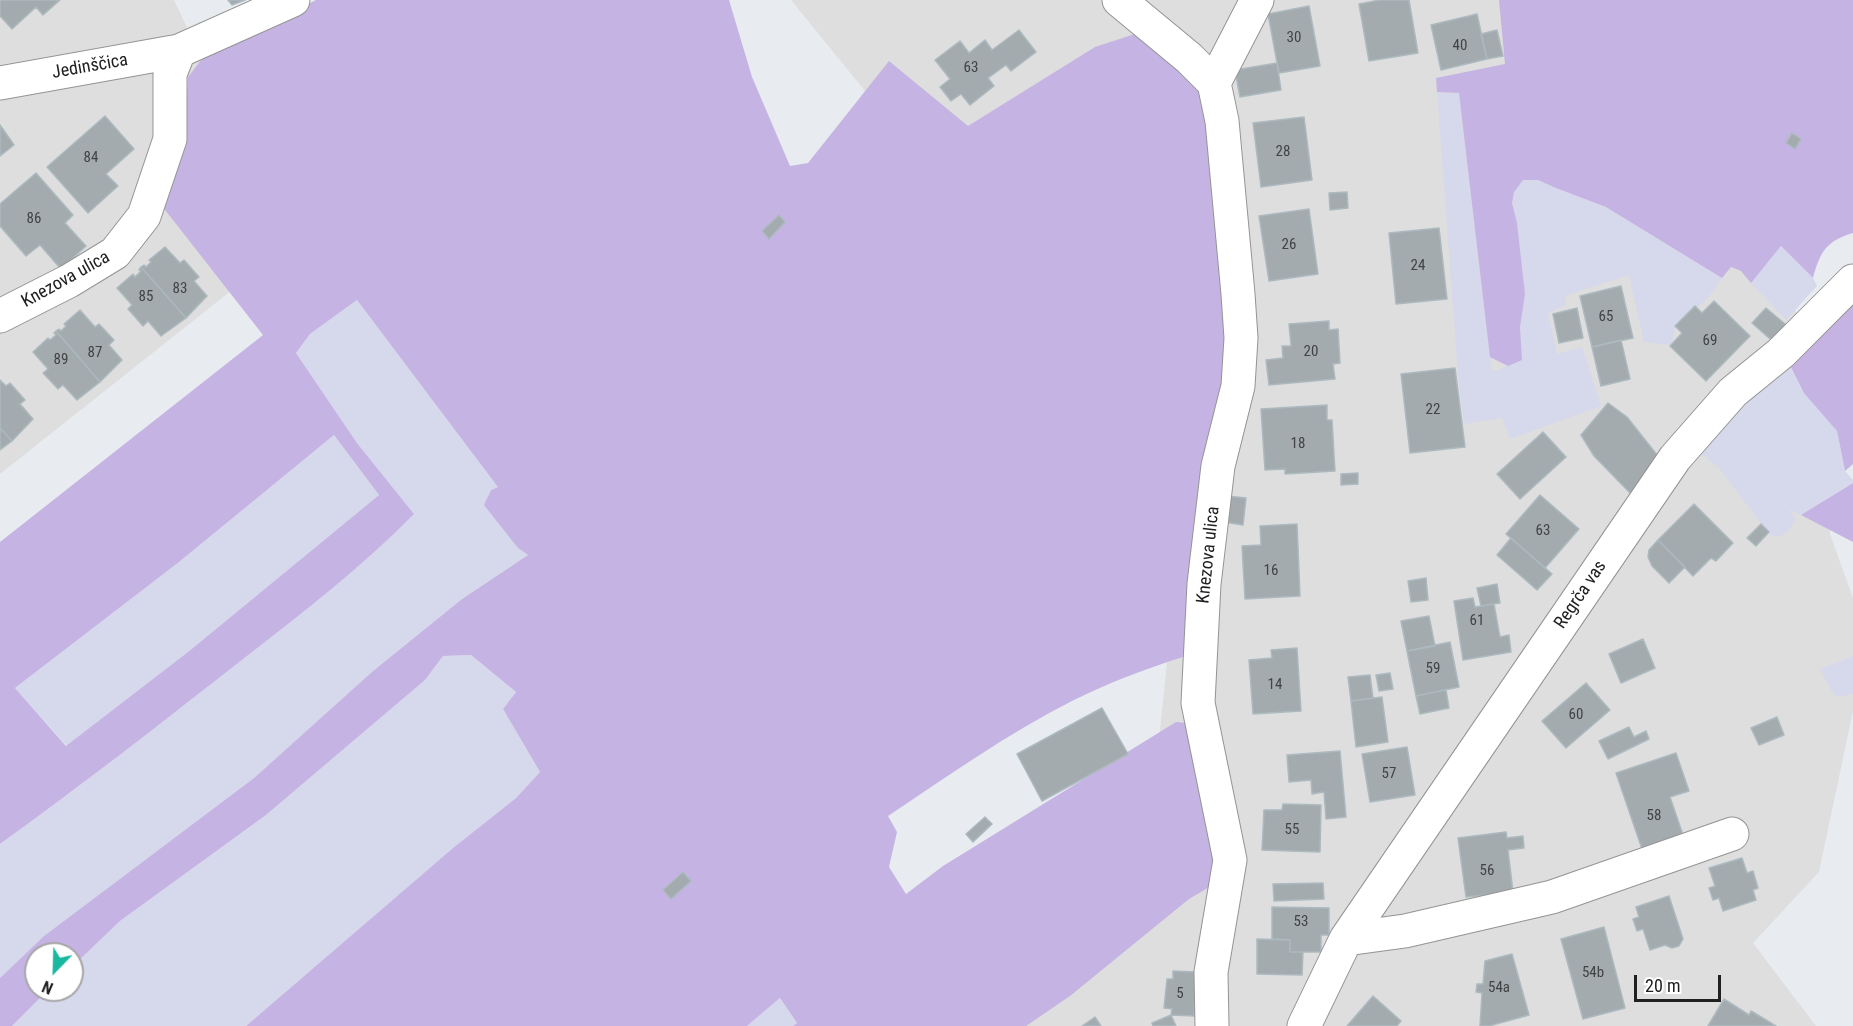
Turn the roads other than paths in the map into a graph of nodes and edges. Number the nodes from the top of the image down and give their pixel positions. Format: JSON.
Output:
{"nodes":[{"id":1,"x":293,"y":0,"type":"edge"},
{"id":2,"x":1119,"y":0,"type":"edge"},
{"id":3,"x":1257,"y":0,"type":"edge"},
{"id":4,"x":179,"y":51,"type":"junction"},
{"id":5,"x":0,"y":83,"type":"edge"},
{"id":6,"x":1214,"y":83,"type":"junction"},
{"id":7,"x":1853,"y":281,"type":"edge"},
{"id":8,"x":0,"y":316,"type":"edge"},
{"id":9,"x":1731,"y":834,"type":"dead end"},
{"id":10,"x":1346,"y":939,"type":"junction"},
{"id":11,"x":1212,"y":1026,"type":"edge"},
{"id":12,"x":1304,"y":1026,"type":"edge"}],
"edges":[{"from":1,"to":4,"type":"street"},
{"from":2,"to":6,"type":"street"},
{"from":3,"to":6,"type":"street"},
{"from":4,"to":5,"type":"street","name":"Jedinščica"},
{"from":4,"to":8,"type":"street","name":"Knezova ulica"},
{"from":6,"to":11,"type":"street","name":"Knezova ulica"},
{"from":7,"to":10,"type":"street","name":"Regrča vas"},
{"from":9,"to":10,"type":"street"},
{"from":10,"to":12,"type":"street","name":"Regrča vas"}]}
